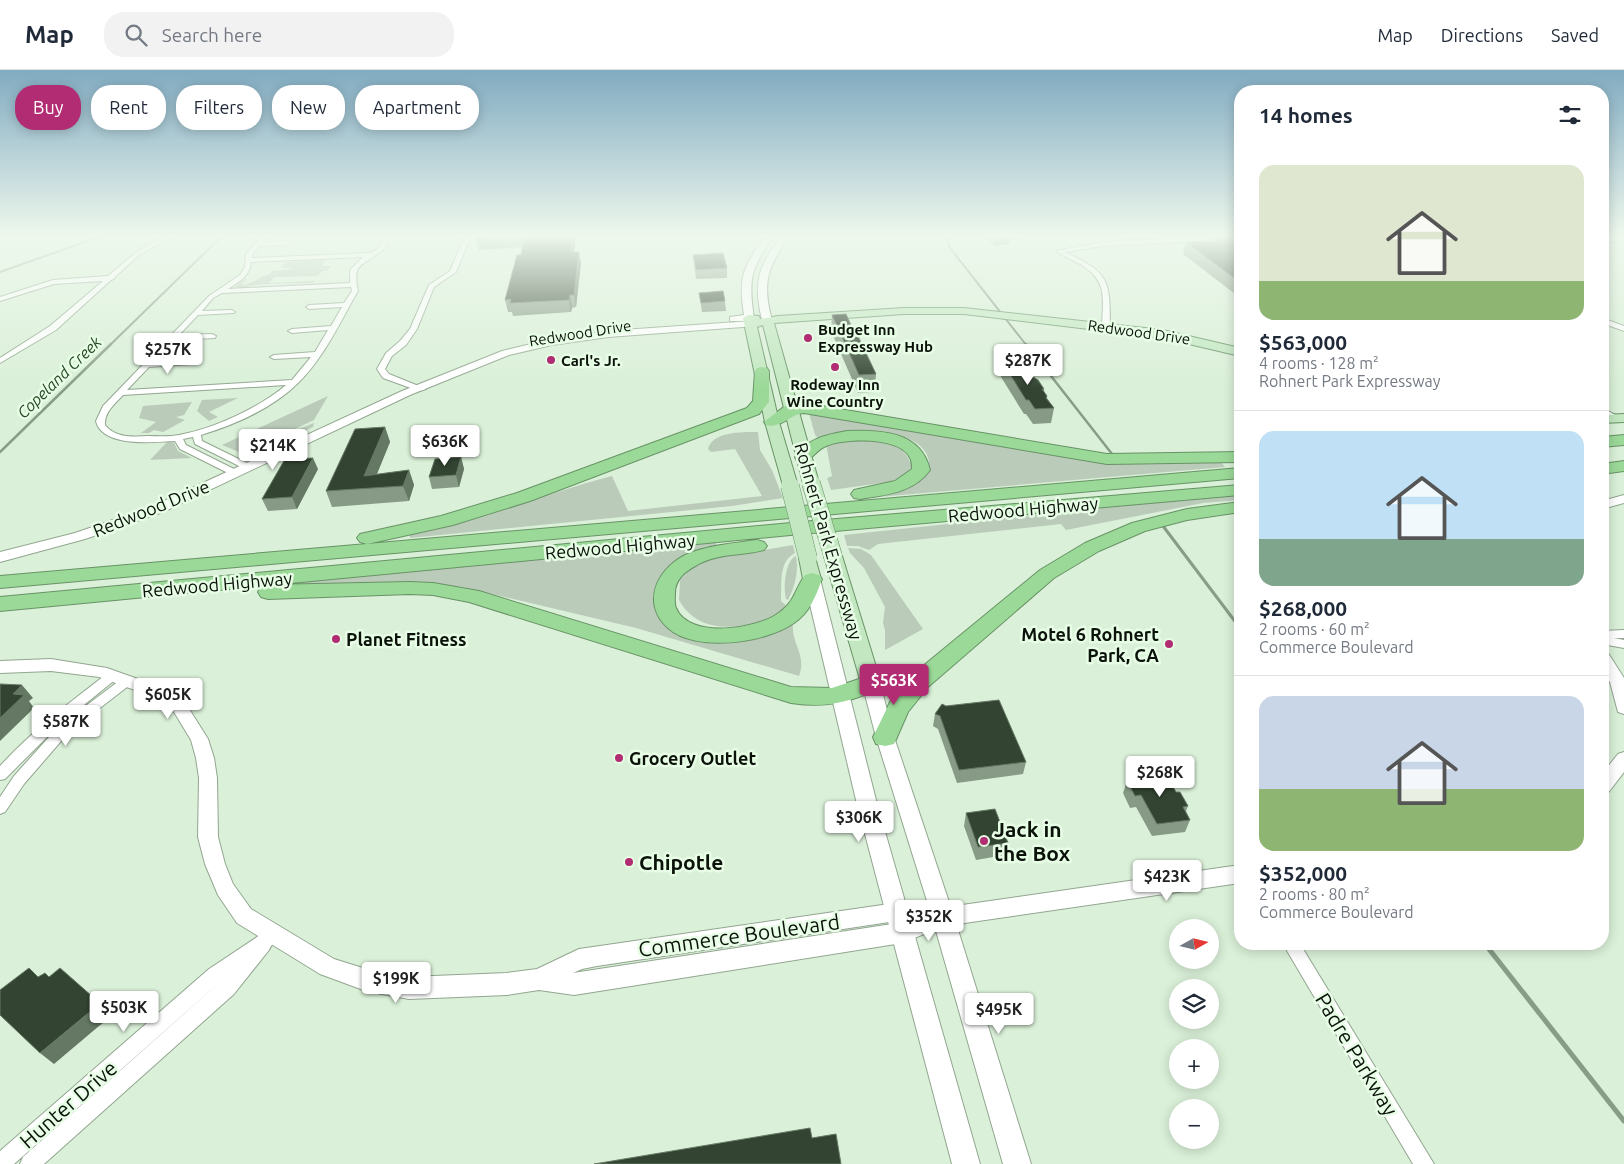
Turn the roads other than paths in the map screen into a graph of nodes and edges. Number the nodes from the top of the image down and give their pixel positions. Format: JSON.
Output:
{"nodes":[{"id":1,"x":37,"y":287,"type":"edge"},
{"id":2,"x":101,"y":287,"type":"edge"},
{"id":3,"x":226,"y":287,"type":"edge"},
{"id":4,"x":314,"y":287,"type":"edge"},
{"id":5,"x":354,"y":287,"type":"edge"},
{"id":6,"x":431,"y":287,"type":"edge"},
{"id":7,"x":745,"y":287,"type":"edge"},
{"id":8,"x":762,"y":287,"type":"edge"},
{"id":9,"x":1104,"y":287,"type":"edge"},
{"id":10,"x":219,"y":292,"type":"junction"},
{"id":11,"x":0,"y":299,"type":"edge"},
{"id":12,"x":346,"y":305,"type":"junction"},
{"id":13,"x":308,"y":307,"type":"dead end"},
{"id":14,"x":232,"y":312,"type":"dead end"},
{"id":15,"x":195,"y":314,"type":"junction"},
{"id":16,"x":767,"y":320,"type":"junction"},
{"id":17,"x":750,"y":321,"type":"junction"},
{"id":18,"x":1609,"y":323,"type":"edge"},
{"id":19,"x":1106,"y":326,"type":"junction"},
{"id":20,"x":332,"y":328,"type":"junction"},
{"id":21,"x":1624,"y":329,"type":"edge"},
{"id":22,"x":292,"y":331,"type":"dead end"},
{"id":23,"x":212,"y":336,"type":"dead end"},
{"id":24,"x":172,"y":338,"type":"junction"},
{"id":25,"x":1234,"y":350,"type":"edge"},
{"id":26,"x":315,"y":354,"type":"junction"},
{"id":27,"x":274,"y":357,"type":"dead end"},
{"id":28,"x":0,"y":360,"type":"edge"},
{"id":29,"x":189,"y":362,"type":"dead end"},
{"id":30,"x":146,"y":365,"type":"junction"},
{"id":31,"x":762,"y":371,"type":"junction"},
{"id":32,"x":295,"y":382,"type":"junction"},
{"id":33,"x":413,"y":389,"type":"junction"},
{"id":34,"x":120,"y":393,"type":"junction"},
{"id":35,"x":791,"y":410,"type":"junction"},
{"id":36,"x":772,"y":422,"type":"junction"},
{"id":37,"x":196,"y":433,"type":"junction"},
{"id":38,"x":178,"y":438,"type":"junction"},
{"id":39,"x":1624,"y":440,"type":"edge"},
{"id":40,"x":1609,"y":441,"type":"edge"},
{"id":41,"x":803,"y":457,"type":"junction"},
{"id":42,"x":1234,"y":457,"type":"edge"},
{"id":43,"x":1624,"y":458,"type":"edge"},
{"id":44,"x":1609,"y":459,"type":"edge"},
{"id":45,"x":248,"y":466,"type":"junction"},
{"id":46,"x":1624,"y":466,"type":"edge"},
{"id":47,"x":1609,"y":468,"type":"edge"},
{"id":48,"x":235,"y":473,"type":"junction"},
{"id":49,"x":1234,"y":474,"type":"edge"},
{"id":50,"x":1234,"y":491,"type":"edge"},
{"id":51,"x":1624,"y":499,"type":"edge"},
{"id":52,"x":1609,"y":503,"type":"edge"},
{"id":53,"x":1234,"y":507,"type":"edge"},
{"id":54,"x":980,"y":513,"type":"junction"},
{"id":55,"x":613,"y":528,"type":"junction"},
{"id":56,"x":0,"y":557,"type":"edge"},
{"id":57,"x":101,"y":573,"type":"junction"},
{"id":58,"x":812,"y":579,"type":"junction"},
{"id":59,"x":0,"y":582,"type":"edge"},
{"id":60,"x":68,"y":598,"type":"junction"},
{"id":61,"x":0,"y":604,"type":"edge"},
{"id":62,"x":1624,"y":634,"type":"edge"},
{"id":63,"x":1609,"y":635,"type":"edge"},
{"id":64,"x":1609,"y":641,"type":"edge"},
{"id":65,"x":1624,"y":644,"type":"edge"},
{"id":66,"x":0,"y":667,"type":"edge"},
{"id":67,"x":1609,"y":668,"type":"edge"},
{"id":68,"x":120,"y":678,"type":"junction"},
{"id":69,"x":871,"y":683,"type":"junction"},
{"id":70,"x":839,"y":697,"type":"junction"},
{"id":71,"x":1624,"y":708,"type":"edge"},
{"id":72,"x":885,"y":737,"type":"junction"},
{"id":73,"x":1624,"y":759,"type":"edge"},
{"id":74,"x":0,"y":775,"type":"edge"},
{"id":75,"x":1609,"y":779,"type":"edge"},
{"id":76,"x":0,"y":808,"type":"edge"},
{"id":77,"x":1234,"y":875,"type":"edge"},
{"id":78,"x":944,"y":917,"type":"junction"},
{"id":79,"x":899,"y":922,"type":"junction"},
{"id":80,"x":272,"y":934,"type":"junction"},
{"id":81,"x":1295,"y":950,"type":"edge"},
{"id":82,"x":0,"y":1164,"type":"edge"},
{"id":83,"x":30,"y":1164,"type":"edge"},
{"id":84,"x":966,"y":1164,"type":"edge"},
{"id":85,"x":1017,"y":1164,"type":"edge"},
{"id":86,"x":1424,"y":1164,"type":"edge"}],
"edges":[{"from":1,"to":11,"type":"street"},
{"from":2,"to":28,"type":"street"},
{"from":3,"to":10,"type":"street"},
{"from":4,"to":10,"type":"street"},
{"from":5,"to":12,"type":"street"},
{"from":6,"to":33,"type":"street"},
{"from":7,"to":17,"type":"main road","name":"Rohnert Park Expressway"},
{"from":8,"to":16,"type":"main road","name":"Rohnert Park Expressway"},
{"from":9,"to":19,"type":"street"},
{"from":10,"to":15,"type":"street"},
{"from":12,"to":13,"type":"street"},
{"from":12,"to":20,"type":"street"},
{"from":14,"to":15,"type":"street"},
{"from":15,"to":24,"type":"street"},
{"from":16,"to":17,"type":"main road","name":"Redwood Drive"},
{"from":16,"to":19,"type":"main road","name":"Redwood Drive"},
{"from":16,"to":35,"type":"main road","name":"Rohnert Park Expressway"},
{"from":17,"to":31,"type":"main road","name":"Rohnert Park Expressway"},
{"from":17,"to":33,"type":"main road","name":"Redwood Drive"},
{"from":18,"to":21,"type":"street"},
{"from":19,"to":25,"type":"main road","name":"Redwood Drive"},
{"from":20,"to":22,"type":"street"},
{"from":20,"to":26,"type":"street"},
{"from":23,"to":24,"type":"street"},
{"from":24,"to":30,"type":"street"},
{"from":26,"to":27,"type":"street"},
{"from":26,"to":32,"type":"street"},
{"from":29,"to":30,"type":"street"},
{"from":30,"to":34,"type":"street"},
{"from":31,"to":36,"type":"main road","name":"Rohnert Park Expressway"},
{"from":31,"to":57,"type":"highway"},
{"from":32,"to":34,"type":"street"},
{"from":32,"to":37,"type":"street"},
{"from":33,"to":45,"type":"main road","name":"Redwood Drive"},
{"from":34,"to":38,"type":"street"},
{"from":35,"to":36,"type":"highway"},
{"from":35,"to":41,"type":"main road","name":"Rohnert Park Expressway"},
{"from":35,"to":42,"type":"highway"},
{"from":36,"to":58,"type":"main road","name":"Rohnert Park Expressway","bridge":true},
{"from":37,"to":38,"type":"street"},
{"from":37,"to":45,"type":"street"},
{"from":38,"to":48,"type":"street"},
{"from":39,"to":40,"type":"highway"},
{"from":41,"to":55,"type":"highway"},
{"from":41,"to":69,"type":"main road","name":"Rohnert Park Expressway","bridge":true},
{"from":43,"to":44,"type":"highway"},
{"from":45,"to":48,"type":"main road","name":"Redwood Drive"},
{"from":46,"to":47,"type":"highway"},
{"from":48,"to":56,"type":"main road","name":"Redwood Drive"},
{"from":49,"to":55,"type":"highway","name":"Redwood Highway"},
{"from":50,"to":54,"type":"highway","name":"Redwood Highway"},
{"from":51,"to":52,"type":"street"},
{"from":53,"to":72,"type":"highway"},
{"from":54,"to":58,"type":"highway"},
{"from":54,"to":60,"type":"highway","name":"Redwood Highway"},
{"from":55,"to":57,"type":"highway","name":"Redwood Highway"},
{"from":57,"to":59,"type":"highway","name":"Redwood Highway"},
{"from":58,"to":70,"type":"main road","name":"Rohnert Park Expressway"},
{"from":60,"to":61,"type":"highway","name":"Redwood Highway"},
{"from":60,"to":70,"type":"highway"},
{"from":62,"to":63,"type":"street"},
{"from":64,"to":65,"type":"street"},
{"from":66,"to":68,"type":"street","name":"Commerce Boulevard"},
{"from":67,"to":71,"type":"street"},
{"from":68,"to":74,"type":"street"},
{"from":68,"to":76,"type":"street"},
{"from":68,"to":80,"type":"street","name":"Commerce Boulevard"},
{"from":69,"to":70,"type":"highway"},
{"from":69,"to":72,"type":"main road","name":"Rohnert Park Expressway"},
{"from":70,"to":79,"type":"main road","name":"Rohnert Park Expressway"},
{"from":72,"to":78,"type":"main road","name":"Rohnert Park Expressway"},
{"from":73,"to":75,"type":"street"},
{"from":77,"to":78,"type":"street","name":"Commerce Boulevard"},
{"from":78,"to":79,"type":"street","name":"Commerce Boulevard"},
{"from":78,"to":85,"type":"main road","name":"Rohnert Park Expressway"},
{"from":79,"to":80,"type":"street","name":"Commerce Boulevard"},
{"from":79,"to":84,"type":"main road","name":"Rohnert Park Expressway"},
{"from":80,"to":82,"type":"street","name":"Hunter Drive"},
{"from":80,"to":83,"type":"street","name":"Hunter Drive"},
{"from":81,"to":86,"type":"street","name":"Padre Parkway"}]}
